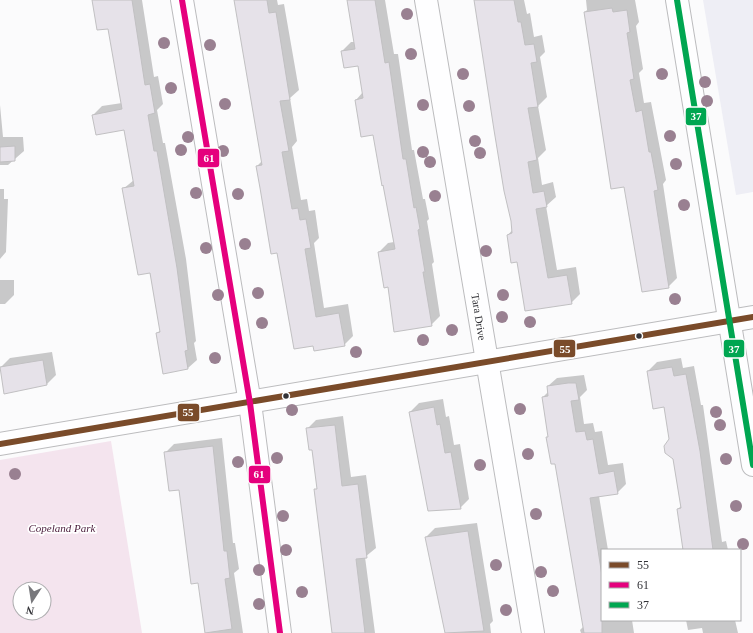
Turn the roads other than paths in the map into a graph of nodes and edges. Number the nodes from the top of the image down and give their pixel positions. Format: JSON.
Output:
{"nodes":[{"id":1,"x":182,"y":0,"type":"edge"},
{"id":2,"x":426,"y":0,"type":"edge"},
{"id":3,"x":676,"y":0,"type":"edge"},
{"id":4,"x":753,"y":317,"type":"edge"},
{"id":5,"x":730,"y":320,"type":"junction"},
{"id":6,"x":487,"y":363,"type":"junction"},
{"id":7,"x":250,"y":403,"type":"junction"},
{"id":8,"x":0,"y":444,"type":"edge"},
{"id":9,"x":753,"y":465,"type":"edge"},
{"id":10,"x":280,"y":633,"type":"edge"},
{"id":11,"x":533,"y":633,"type":"edge"}],
"edges":[{"from":1,"to":7,"type":"street"},
{"from":2,"to":6,"type":"street","name":"Tara Drive"},
{"from":3,"to":5,"type":"street"},
{"from":4,"to":5,"type":"street"},
{"from":5,"to":6,"type":"street"},
{"from":5,"to":9,"type":"street"},
{"from":6,"to":7,"type":"street"},
{"from":6,"to":11,"type":"street","name":"Tara Drive"},
{"from":7,"to":8,"type":"street"},
{"from":7,"to":10,"type":"street"}]}
